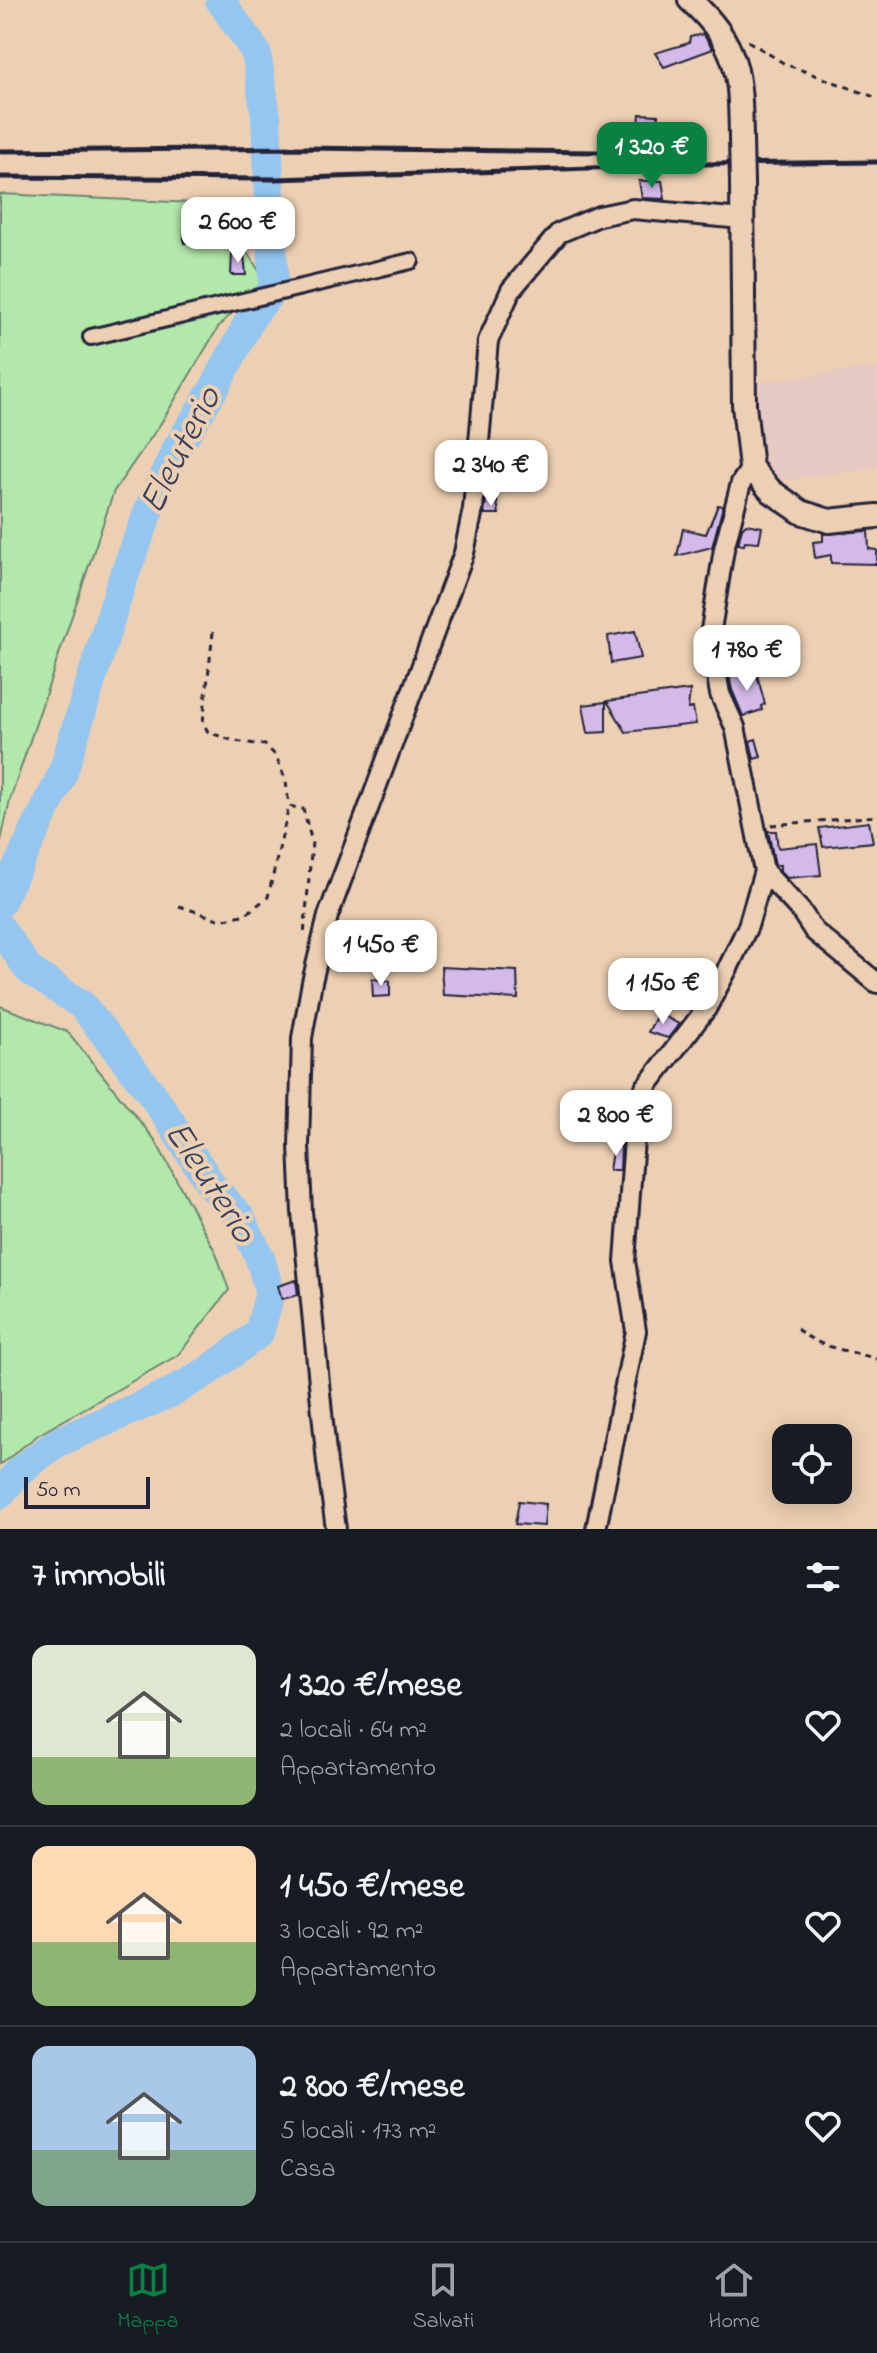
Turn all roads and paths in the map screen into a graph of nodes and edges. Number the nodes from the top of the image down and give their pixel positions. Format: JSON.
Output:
{"nodes":[{"id":1,"x":690,"y":0,"type":"edge"},
{"id":2,"x":742,"y":37,"type":"dead end"},
{"id":3,"x":877,"y":98,"type":"edge"},
{"id":4,"x":742,"y":219,"type":"junction"},
{"id":5,"x":411,"y":261,"type":"dead end"},
{"id":6,"x":91,"y":337,"type":"dead end"},
{"id":7,"x":751,"y":468,"type":"junction"},
{"id":8,"x":877,"y":516,"type":"edge"},
{"id":9,"x":213,"y":632,"type":"dead end"},
{"id":10,"x":289,"y":806,"type":"junction"},
{"id":11,"x":877,"y":816,"type":"edge"},
{"id":12,"x":756,"y":826,"type":"junction"},
{"id":13,"x":764,"y":871,"type":"junction"},
{"id":14,"x":179,"y":906,"type":"dead end"},
{"id":15,"x":304,"y":935,"type":"dead end"},
{"id":16,"x":877,"y":983,"type":"edge"},
{"id":17,"x":797,"y":1329,"type":"dead end"},
{"id":18,"x":877,"y":1359,"type":"edge"},
{"id":19,"x":336,"y":1529,"type":"edge"},
{"id":20,"x":596,"y":1529,"type":"edge"}],
"edges":[{"from":1,"to":4,"type":"street","bridge":true},
{"from":2,"to":3,"type":"path"},
{"from":4,"to":7,"type":"street"},
{"from":4,"to":19,"type":"street"},
{"from":5,"to":6,"type":"street"},
{"from":7,"to":8,"type":"street"},
{"from":7,"to":12,"type":"street"},
{"from":9,"to":10,"type":"path"},
{"from":10,"to":14,"type":"path"},
{"from":10,"to":15,"type":"path"},
{"from":11,"to":12,"type":"path"},
{"from":12,"to":13,"type":"street"},
{"from":13,"to":16,"type":"street"},
{"from":13,"to":20,"type":"street"},
{"from":17,"to":18,"type":"path"}]}
